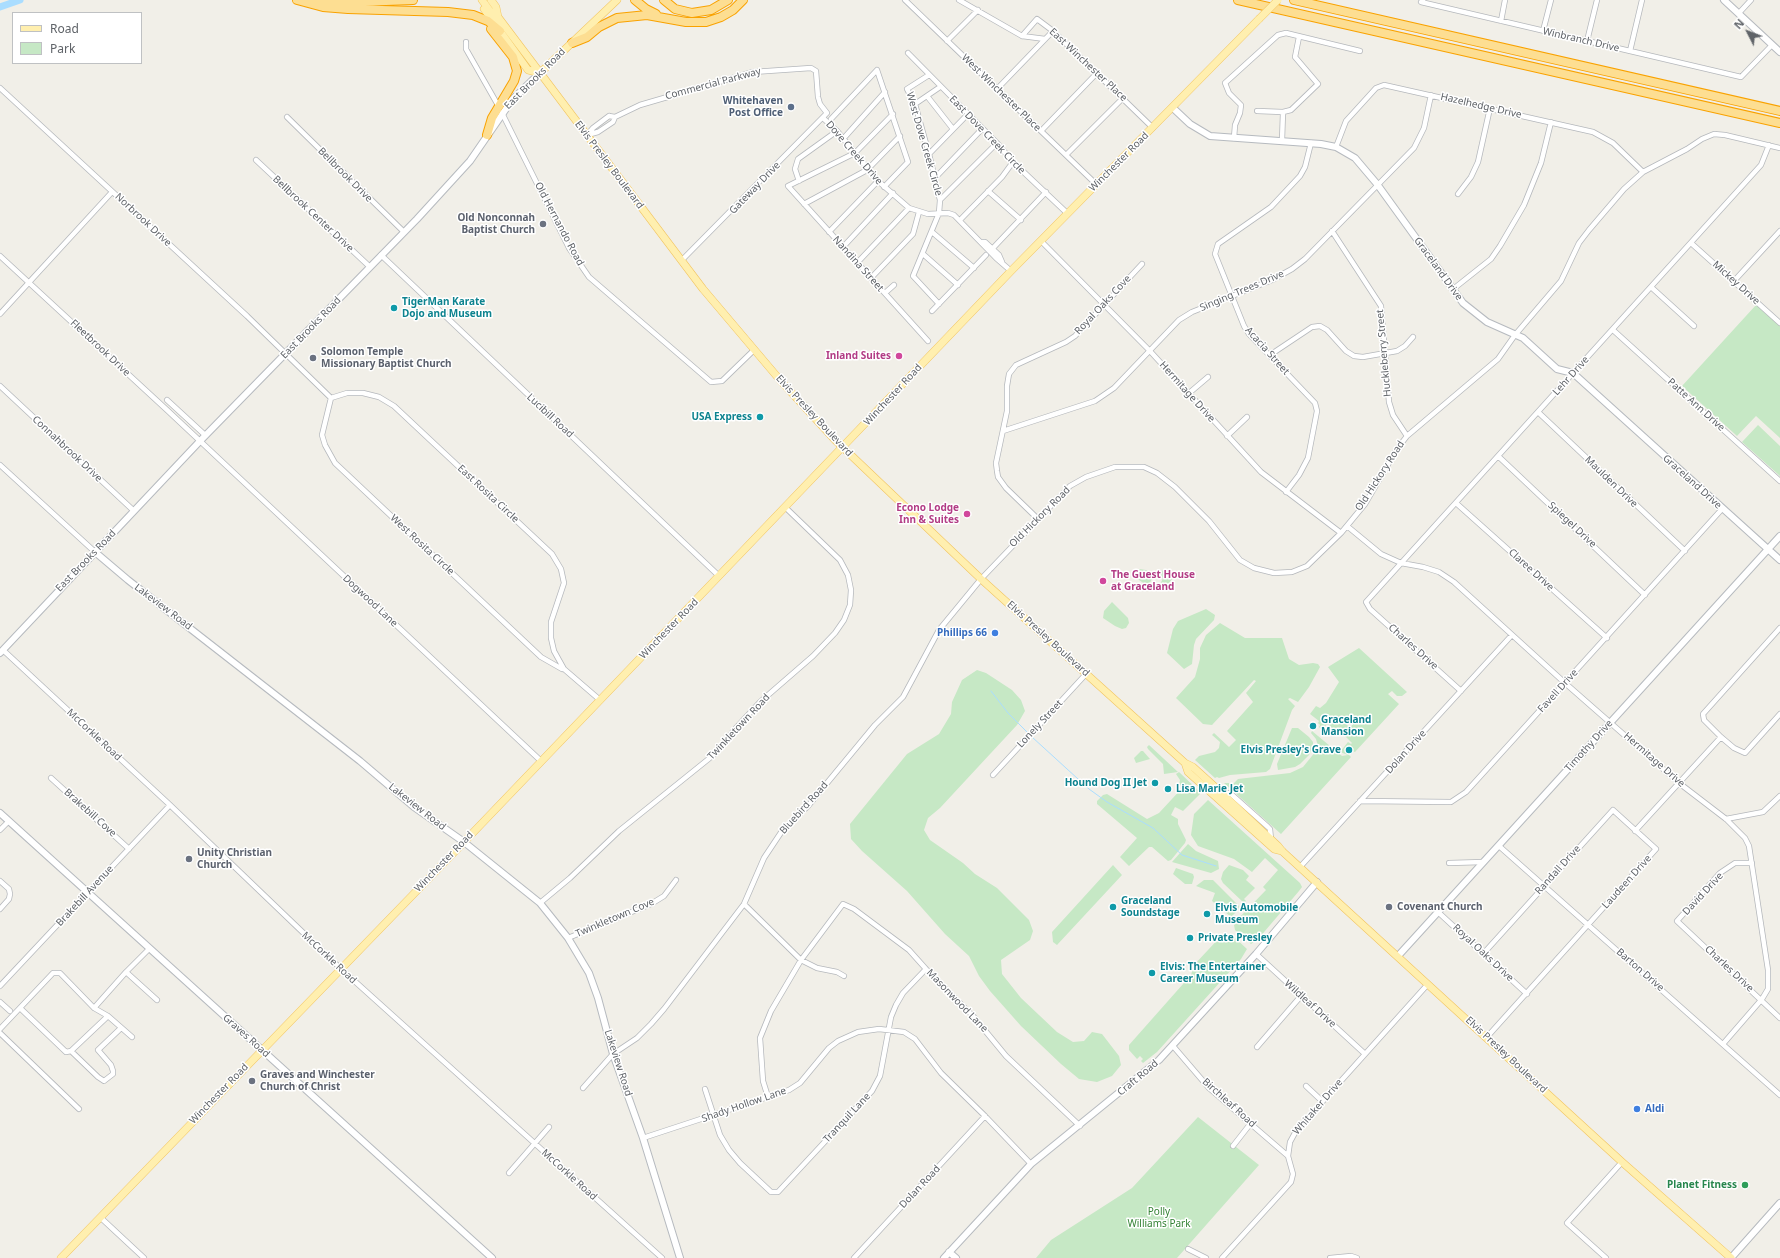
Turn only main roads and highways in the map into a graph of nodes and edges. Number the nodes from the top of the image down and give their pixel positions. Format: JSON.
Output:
{"nodes":[{"id":1,"x":296,"y":0,"type":"edge"},
{"id":2,"x":412,"y":0,"type":"edge"},
{"id":3,"x":478,"y":0,"type":"edge"},
{"id":4,"x":482,"y":0,"type":"edge"},
{"id":5,"x":491,"y":0,"type":"edge"},
{"id":6,"x":617,"y":0,"type":"edge"},
{"id":7,"x":635,"y":0,"type":"edge"},
{"id":8,"x":664,"y":0,"type":"edge"},
{"id":9,"x":728,"y":0,"type":"edge"},
{"id":10,"x":743,"y":0,"type":"edge"},
{"id":11,"x":1238,"y":0,"type":"edge"},
{"id":12,"x":1278,"y":0,"type":"edge"},
{"id":13,"x":1294,"y":0,"type":"edge"},
{"id":14,"x":465,"y":14,"type":"junction"},
{"id":15,"x":498,"y":17,"type":"junction"},
{"id":16,"x":672,"y":19,"type":"junction"},
{"id":17,"x":500,"y":31,"type":"junction"},
{"id":18,"x":572,"y":43,"type":"junction"},
{"id":19,"x":540,"y":73,"type":"junction"},
{"id":20,"x":1780,"y":111,"type":"edge"},
{"id":21,"x":1780,"y":123,"type":"edge"},
{"id":22,"x":487,"y":135,"type":"road end"},
{"id":23,"x":843,"y":448,"type":"junction"},
{"id":24,"x":1185,"y":764,"type":"junction"},
{"id":25,"x":1282,"y":852,"type":"junction"},
{"id":26,"x":61,"y":1258,"type":"edge"},
{"id":27,"x":1731,"y":1258,"type":"edge"}],
"edges":[{"from":1,"to":2,"type":"highway"},
{"from":1,"to":14,"type":"highway"},
{"from":3,"to":17,"type":"main road"},
{"from":4,"to":15,"type":"main road","name":"Elvis Presley Boulevard"},
{"from":5,"to":15,"type":"main road","name":"Elvis Presley Boulevard"},
{"from":6,"to":18,"type":"main road","name":"East Brooks Road"},
{"from":7,"to":16,"type":"highway"},
{"from":8,"to":9,"type":"highway"},
{"from":10,"to":16,"type":"highway"},
{"from":11,"to":21,"type":"highway"},
{"from":12,"to":23,"type":"main road","name":"Winchester Road","bridge":true},
{"from":13,"to":20,"type":"highway"},
{"from":14,"to":17,"type":"highway"},
{"from":14,"to":22,"type":"highway"},
{"from":15,"to":19,"type":"main road","name":"Elvis Presley Boulevard"},
{"from":16,"to":18,"type":"highway"},
{"from":17,"to":19,"type":"main road"},
{"from":18,"to":19,"type":"main road","name":"East Brooks Road"},
{"from":19,"to":23,"type":"main road","name":"Elvis Presley Boulevard"},
{"from":23,"to":24,"type":"main road","name":"Elvis Presley Boulevard"},
{"from":23,"to":26,"type":"main road","name":"Winchester Road"},
{"from":24,"to":25,"type":"main road","name":"Elvis Presley Boulevard"},
{"from":24,"to":25,"type":"main road","name":"Elvis Presley Boulevard"},
{"from":25,"to":27,"type":"main road","name":"Elvis Presley Boulevard"}]}
